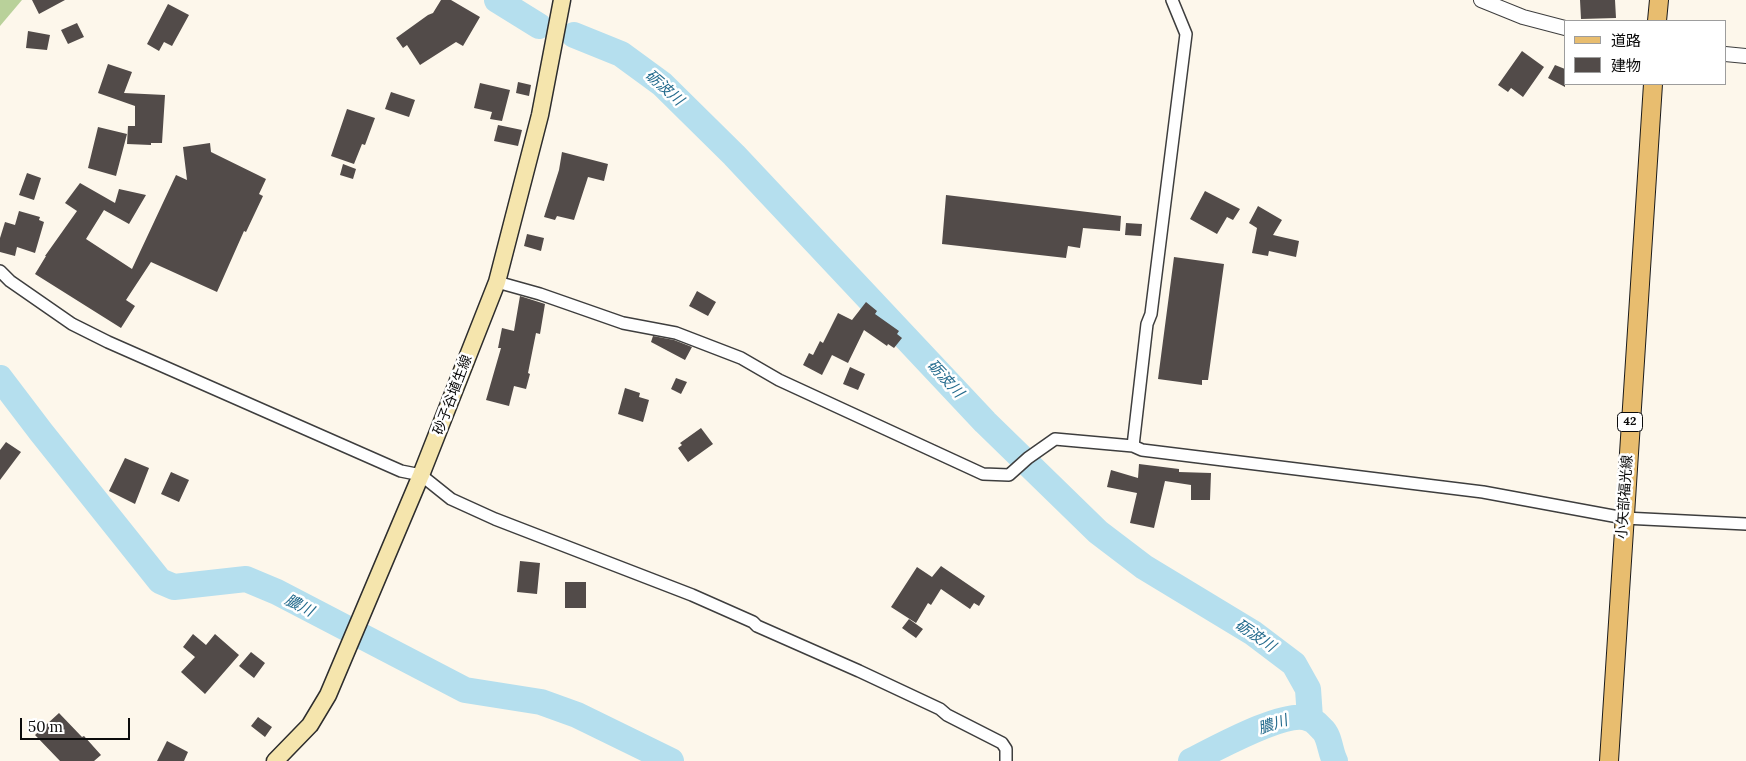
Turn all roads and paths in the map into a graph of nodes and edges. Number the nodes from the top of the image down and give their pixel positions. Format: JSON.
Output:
{"nodes":[{"id":1,"x":562,"y":0,"type":"edge"},
{"id":2,"x":1172,"y":0,"type":"edge"},
{"id":3,"x":1481,"y":0,"type":"edge"},
{"id":4,"x":1659,"y":0,"type":"edge"},
{"id":5,"x":1657,"y":20,"type":"edge"},
{"id":6,"x":1564,"y":28,"type":"edge"},
{"id":7,"x":1726,"y":54,"type":"edge"},
{"id":8,"x":1746,"y":56,"type":"edge"},
{"id":9,"x":1653,"y":85,"type":"edge"},
{"id":10,"x":0,"y":271,"type":"edge"},
{"id":11,"x":497,"y":282,"type":"junction"},
{"id":12,"x":1133,"y":446,"type":"junction"},
{"id":13,"x":421,"y":475,"type":"junction"},
{"id":14,"x":1624,"y":518,"type":"junction"},
{"id":15,"x":1746,"y":524,"type":"edge"},
{"id":16,"x":275,"y":761,"type":"edge"},
{"id":17,"x":1006,"y":761,"type":"edge"},
{"id":18,"x":1609,"y":761,"type":"edge"}],
"edges":[{"from":1,"to":11,"type":"main road","name":"砂子谷埴生線"},
{"from":2,"to":12,"type":"street"},
{"from":3,"to":6,"type":"street"},
{"from":4,"to":5,"type":"main road"},
{"from":7,"to":8,"type":"street"},
{"from":9,"to":14,"type":"main road","name":"小矢部福光線","number":"42"},
{"from":10,"to":13,"type":"street"},
{"from":11,"to":12,"type":"street"},
{"from":11,"to":13,"type":"main road","name":"砂子谷埴生線"},
{"from":12,"to":14,"type":"street"},
{"from":13,"to":16,"type":"main road","name":"砂子谷埴生線"},
{"from":13,"to":17,"type":"street"},
{"from":14,"to":15,"type":"street"},
{"from":14,"to":18,"type":"main road","name":"小矢部福光線","number":"42"}]}
